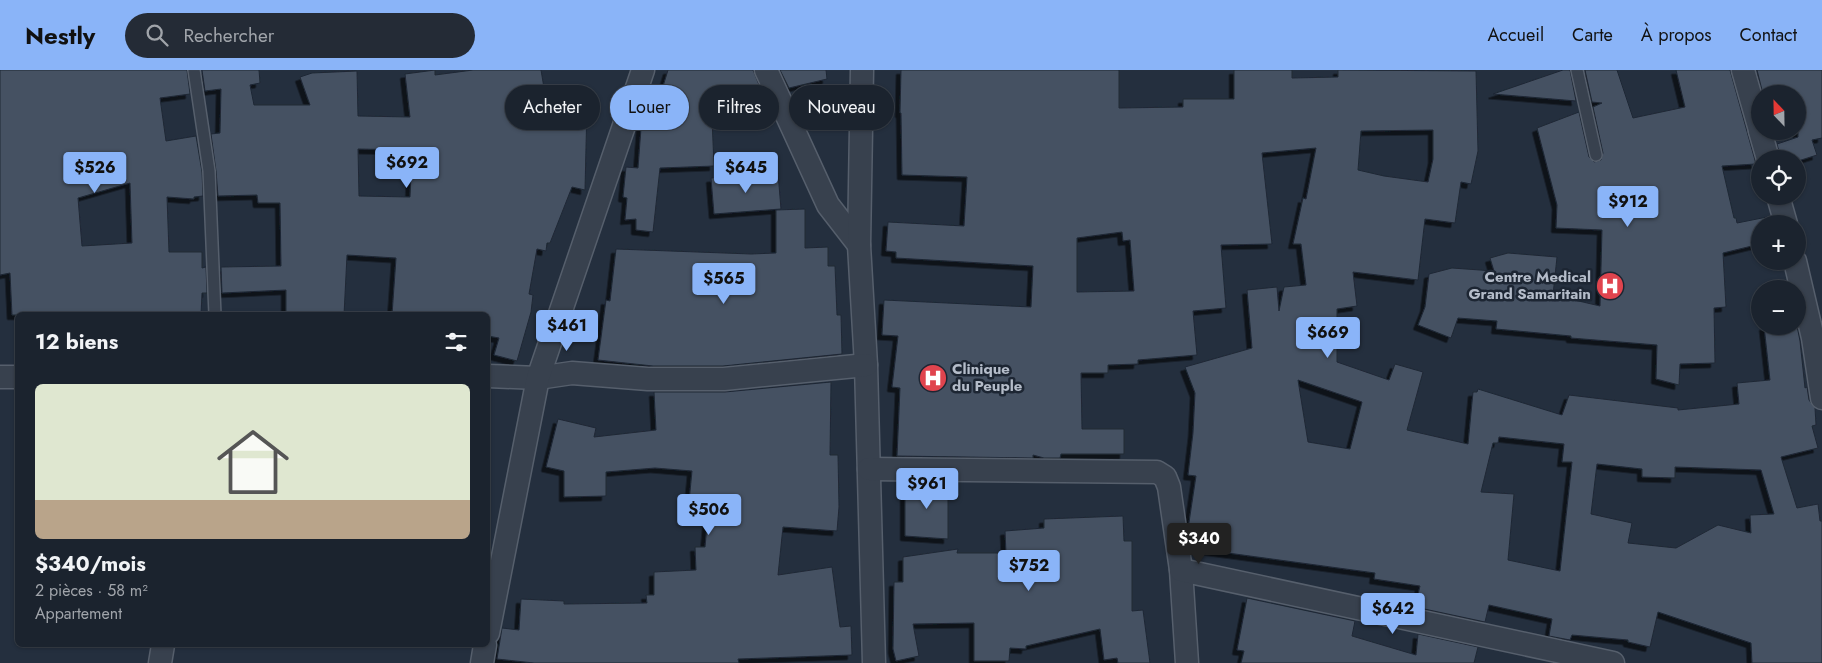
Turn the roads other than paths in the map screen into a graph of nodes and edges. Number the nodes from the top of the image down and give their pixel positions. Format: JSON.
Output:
{"nodes":[{"id":1,"x":194,"y":70,"type":"edge"},
{"id":2,"x":643,"y":70,"type":"edge"},
{"id":3,"x":766,"y":70,"type":"edge"},
{"id":4,"x":862,"y":70,"type":"edge"},
{"id":5,"x":1577,"y":70,"type":"edge"},
{"id":6,"x":1743,"y":70,"type":"edge"},
{"id":7,"x":1751,"y":99,"type":"edge"},
{"id":8,"x":1596,"y":155,"type":"dead end"},
{"id":9,"x":860,"y":245,"type":"junction"},
{"id":10,"x":1797,"y":270,"type":"edge"},
{"id":11,"x":215,"y":312,"type":"edge"},
{"id":12,"x":866,"y":365,"type":"junction"},
{"id":13,"x":490,"y":376,"type":"edge"},
{"id":14,"x":15,"y":377,"type":"edge"},
{"id":15,"x":0,"y":378,"type":"edge"},
{"id":16,"x":538,"y":378,"type":"junction"},
{"id":17,"x":1822,"y":398,"type":"edge"},
{"id":18,"x":869,"y":469,"type":"junction"},
{"id":19,"x":1181,"y":570,"type":"junction"},
{"id":20,"x":490,"y":623,"type":"edge"},
{"id":21,"x":163,"y":647,"type":"edge"},
{"id":22,"x":485,"y":647,"type":"edge"},
{"id":23,"x":160,"y":663,"type":"edge"},
{"id":24,"x":482,"y":663,"type":"edge"},
{"id":25,"x":874,"y":663,"type":"edge"},
{"id":26,"x":1187,"y":663,"type":"edge"},
{"id":27,"x":1613,"y":663,"type":"edge"}],
"edges":[{"from":1,"to":11,"type":"lane"},
{"from":2,"to":16,"type":"street"},
{"from":3,"to":9,"type":"street"},
{"from":4,"to":9,"type":"street"},
{"from":5,"to":8,"type":"lane"},
{"from":6,"to":7,"type":"street"},
{"from":9,"to":12,"type":"street"},
{"from":10,"to":17,"type":"street"},
{"from":12,"to":16,"type":"street"},
{"from":12,"to":18,"type":"street"},
{"from":13,"to":16,"type":"street"},
{"from":14,"to":15,"type":"street"},
{"from":16,"to":20,"type":"street"},
{"from":18,"to":19,"type":"street"},
{"from":18,"to":25,"type":"street"},
{"from":19,"to":26,"type":"street"},
{"from":19,"to":27,"type":"street"},
{"from":21,"to":23,"type":"street"},
{"from":22,"to":24,"type":"street"}]}
